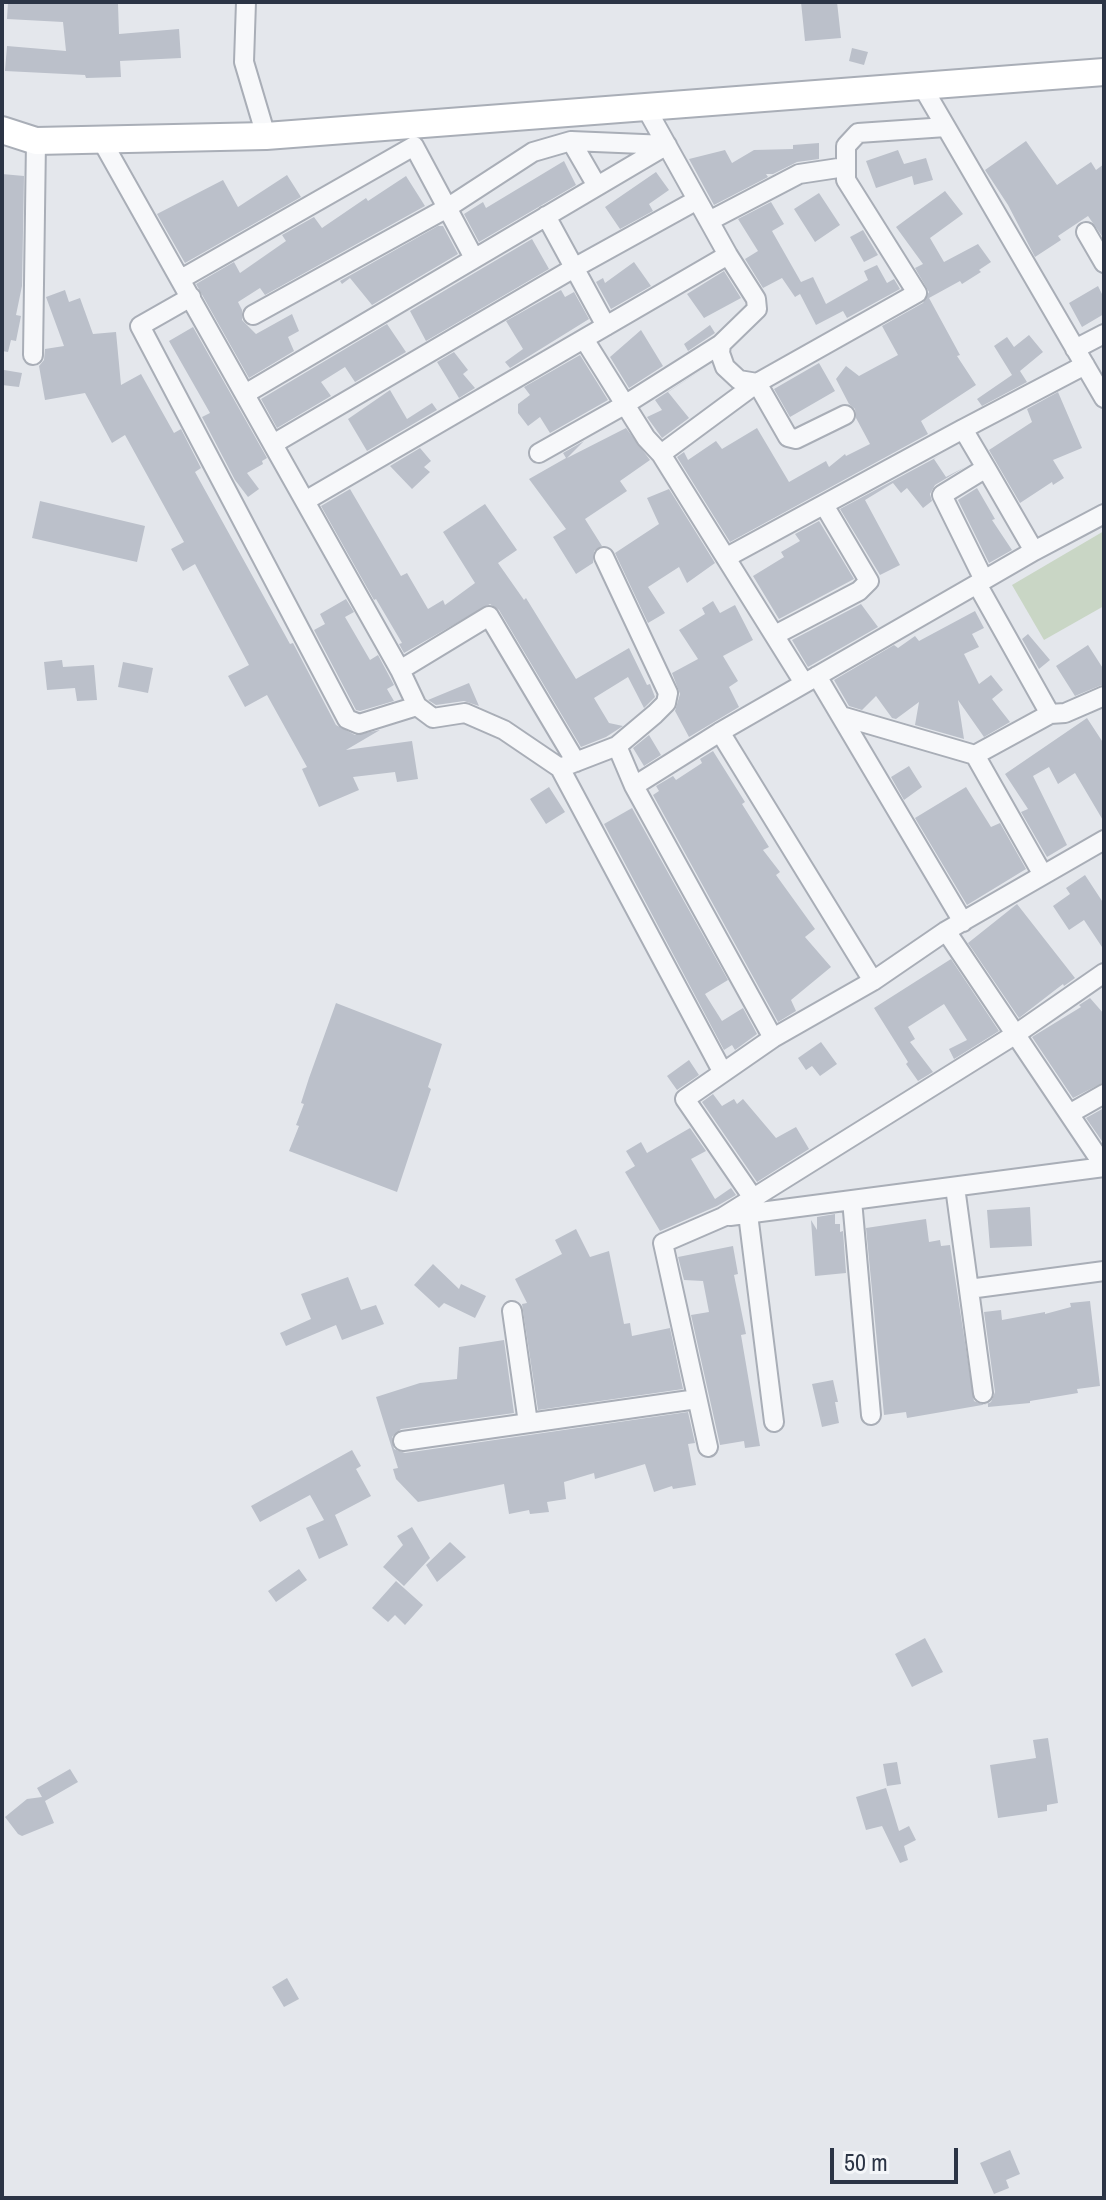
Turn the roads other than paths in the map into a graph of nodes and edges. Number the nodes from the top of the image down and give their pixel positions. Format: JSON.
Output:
{"nodes":[{"id":1,"x":246,"y":2,"type":"edge"},
{"id":2,"x":1104,"y":72,"type":"edge"},
{"id":3,"x":922,"y":86,"type":"junction"},
{"id":4,"x":646,"y":108,"type":"junction"},
{"id":5,"x":946,"y":127,"type":"junction"},
{"id":6,"x":2,"y":130,"type":"edge"},
{"id":7,"x":266,"y":136,"type":"junction"},
{"id":8,"x":36,"y":141,"type":"junction"},
{"id":9,"x":102,"y":141,"type":"junction"},
{"id":10,"x":571,"y":141,"type":"junction"},
{"id":11,"x":667,"y":145,"type":"junction"},
{"id":12,"x":845,"y":167,"type":"junction"},
{"id":13,"x":597,"y":186,"type":"junction"},
{"id":14,"x":697,"y":200,"type":"junction"},
{"id":15,"x":447,"y":208,"type":"junction"},
{"id":16,"x":546,"y":216,"type":"junction"},
{"id":17,"x":709,"y":221,"type":"junction"},
{"id":18,"x":1086,"y":232,"type":"dead end"},
{"id":19,"x":728,"y":255,"type":"junction"},
{"id":20,"x":474,"y":258,"type":"junction"},
{"id":21,"x":1104,"y":263,"type":"edge"},
{"id":22,"x":574,"y":268,"type":"junction"},
{"id":23,"x":181,"y":279,"type":"junction"},
{"id":24,"x":191,"y":297,"type":"junction"},
{"id":25,"x":253,"y":315,"type":"dead end"},
{"id":26,"x":606,"y":326,"type":"junction"},
{"id":27,"x":1104,"y":334,"type":"edge"},
{"id":28,"x":584,"y":339,"type":"junction"},
{"id":29,"x":721,"y":344,"type":"junction"},
{"id":30,"x":33,"y":355,"type":"dead end"},
{"id":31,"x":1080,"y":357,"type":"junction"},
{"id":32,"x":757,"y":383,"type":"junction"},
{"id":33,"x":245,"y":394,"type":"junction"},
{"id":34,"x":1104,"y":398,"type":"edge"},
{"id":35,"x":626,"y":404,"type":"junction"},
{"id":36,"x":845,"y":415,"type":"dead end"},
{"id":37,"x":963,"y":429,"type":"junction"},
{"id":38,"x":273,"y":444,"type":"junction"},
{"id":39,"x":539,"y":453,"type":"dead end"},
{"id":40,"x":661,"y":454,"type":"junction"},
{"id":41,"x":986,"y":468,"type":"junction"},
{"id":42,"x":305,"y":501,"type":"junction"},
{"id":43,"x":824,"y":505,"type":"junction"},
{"id":44,"x":1104,"y":514,"type":"edge"},
{"id":45,"x":1034,"y":551,"type":"junction"},
{"id":46,"x":604,"y":557,"type":"dead end"},
{"id":47,"x":727,"y":557,"type":"junction"},
{"id":48,"x":984,"y":580,"type":"junction"},
{"id":49,"x":775,"y":635,"type":"junction"},
{"id":50,"x":400,"y":670,"type":"junction"},
{"id":51,"x":811,"y":679,"type":"junction"},
{"id":52,"x":1104,"y":696,"type":"edge"},
{"id":53,"x":417,"y":706,"type":"junction"},
{"id":54,"x":1050,"y":714,"type":"junction"},
{"id":55,"x":841,"y":716,"type":"junction"},
{"id":56,"x":720,"y":732,"type":"junction"},
{"id":57,"x":617,"y":746,"type":"junction"},
{"id":58,"x":975,"y":755,"type":"junction"},
{"id":59,"x":568,"y":765,"type":"junction"},
{"id":60,"x":634,"y":786,"type":"junction"},
{"id":61,"x":1102,"y":847,"type":"edge"},
{"id":62,"x":1043,"y":875,"type":"junction"},
{"id":63,"x":955,"y":926,"type":"junction"},
{"id":64,"x":1104,"y":973,"type":"edge"},
{"id":65,"x":873,"y":981,"type":"junction"},
{"id":66,"x":1016,"y":1034,"type":"junction"},
{"id":67,"x":773,"y":1038,"type":"junction"},
{"id":68,"x":722,"y":1071,"type":"junction"},
{"id":69,"x":1104,"y":1094,"type":"edge"},
{"id":70,"x":1069,"y":1114,"type":"junction"},
{"id":71,"x":1104,"y":1167,"type":"edge"},
{"id":72,"x":955,"y":1187,"type":"junction"},
{"id":73,"x":852,"y":1200,"type":"junction"},
{"id":74,"x":751,"y":1206,"type":"junction"},
{"id":75,"x":1104,"y":1271,"type":"edge"},
{"id":76,"x":969,"y":1289,"type":"junction"},
{"id":77,"x":512,"y":1311,"type":"dead end"},
{"id":78,"x":983,"y":1393,"type":"dead end"},
{"id":79,"x":697,"y":1399,"type":"junction"},
{"id":80,"x":871,"y":1415,"type":"dead end"},
{"id":81,"x":774,"y":1422,"type":"dead end"},
{"id":82,"x":528,"y":1423,"type":"junction"},
{"id":83,"x":403,"y":1441,"type":"dead end"},
{"id":84,"x":708,"y":1447,"type":"dead end"}],
"edges":[{"from":1,"to":7,"type":"street"},
{"from":2,"to":3,"type":"main road"},
{"from":3,"to":4,"type":"main road"},
{"from":3,"to":5,"type":"street"},
{"from":4,"to":7,"type":"main road"},
{"from":4,"to":11,"type":"street"},
{"from":5,"to":12,"type":"street"},
{"from":5,"to":31,"type":"street"},
{"from":6,"to":8,"type":"main road"},
{"from":7,"to":9,"type":"main road"},
{"from":8,"to":9,"type":"main road"},
{"from":8,"to":30,"type":"street"},
{"from":9,"to":23,"type":"street"},
{"from":10,"to":11,"type":"street"},
{"from":10,"to":13,"type":"street"},
{"from":10,"to":15,"type":"street"},
{"from":11,"to":13,"type":"street"},
{"from":11,"to":14,"type":"street"},
{"from":12,"to":17,"type":"street"},
{"from":12,"to":32,"type":"street"},
{"from":13,"to":16,"type":"street"},
{"from":14,"to":17,"type":"street"},
{"from":14,"to":22,"type":"street"},
{"from":15,"to":20,"type":"street"},
{"from":15,"to":23,"type":"street"},
{"from":15,"to":25,"type":"street"},
{"from":16,"to":20,"type":"street"},
{"from":16,"to":22,"type":"street"},
{"from":17,"to":19,"type":"street"},
{"from":18,"to":21,"type":"street"},
{"from":19,"to":26,"type":"street"},
{"from":19,"to":29,"type":"street"},
{"from":20,"to":33,"type":"street"},
{"from":22,"to":26,"type":"street"},
{"from":22,"to":38,"type":"street"},
{"from":23,"to":24,"type":"street"},
{"from":24,"to":33,"type":"street"},
{"from":24,"to":53,"type":"street"},
{"from":26,"to":28,"type":"street"},
{"from":27,"to":31,"type":"street"},
{"from":28,"to":35,"type":"street"},
{"from":28,"to":42,"type":"street"},
{"from":29,"to":32,"type":"street"},
{"from":29,"to":35,"type":"street"},
{"from":31,"to":34,"type":"street"},
{"from":31,"to":37,"type":"street"},
{"from":32,"to":36,"type":"street"},
{"from":32,"to":40,"type":"street"},
{"from":33,"to":38,"type":"street"},
{"from":35,"to":39,"type":"street"},
{"from":35,"to":40,"type":"street"},
{"from":37,"to":41,"type":"street"},
{"from":37,"to":43,"type":"street"},
{"from":38,"to":42,"type":"street"},
{"from":40,"to":47,"type":"street"},
{"from":41,"to":45,"type":"street"},
{"from":41,"to":48,"type":"street"},
{"from":42,"to":50,"type":"street"},
{"from":43,"to":47,"type":"street"},
{"from":43,"to":49,"type":"street"},
{"from":44,"to":45,"type":"street"},
{"from":45,"to":48,"type":"street"},
{"from":46,"to":57,"type":"street"},
{"from":47,"to":49,"type":"street"},
{"from":48,"to":51,"type":"street"},
{"from":48,"to":54,"type":"street"},
{"from":49,"to":51,"type":"street"},
{"from":50,"to":53,"type":"street"},
{"from":50,"to":59,"type":"street"},
{"from":51,"to":55,"type":"street"},
{"from":51,"to":56,"type":"street"},
{"from":52,"to":54,"type":"street"},
{"from":53,"to":59,"type":"street"},
{"from":54,"to":58,"type":"street"},
{"from":55,"to":58,"type":"street"},
{"from":55,"to":63,"type":"street"},
{"from":56,"to":60,"type":"street"},
{"from":56,"to":65,"type":"street"},
{"from":57,"to":59,"type":"street"},
{"from":57,"to":60,"type":"street"},
{"from":58,"to":62,"type":"street"},
{"from":59,"to":68,"type":"street"},
{"from":60,"to":67,"type":"street"},
{"from":61,"to":62,"type":"street"},
{"from":62,"to":63,"type":"street"},
{"from":63,"to":65,"type":"street"},
{"from":63,"to":66,"type":"street"},
{"from":64,"to":66,"type":"street"},
{"from":65,"to":67,"type":"street"},
{"from":66,"to":70,"type":"street"},
{"from":66,"to":74,"type":"street"},
{"from":67,"to":68,"type":"street"},
{"from":68,"to":74,"type":"street"},
{"from":69,"to":70,"type":"street"},
{"from":70,"to":71,"type":"street"},
{"from":71,"to":72,"type":"street"},
{"from":72,"to":73,"type":"street"},
{"from":72,"to":76,"type":"street"},
{"from":73,"to":74,"type":"street"},
{"from":73,"to":80,"type":"street"},
{"from":74,"to":79,"type":"street"},
{"from":74,"to":81,"type":"street"},
{"from":75,"to":76,"type":"street"},
{"from":76,"to":78,"type":"street"},
{"from":77,"to":82,"type":"street"},
{"from":79,"to":82,"type":"street"},
{"from":79,"to":84,"type":"street"},
{"from":82,"to":83,"type":"street"}]}
